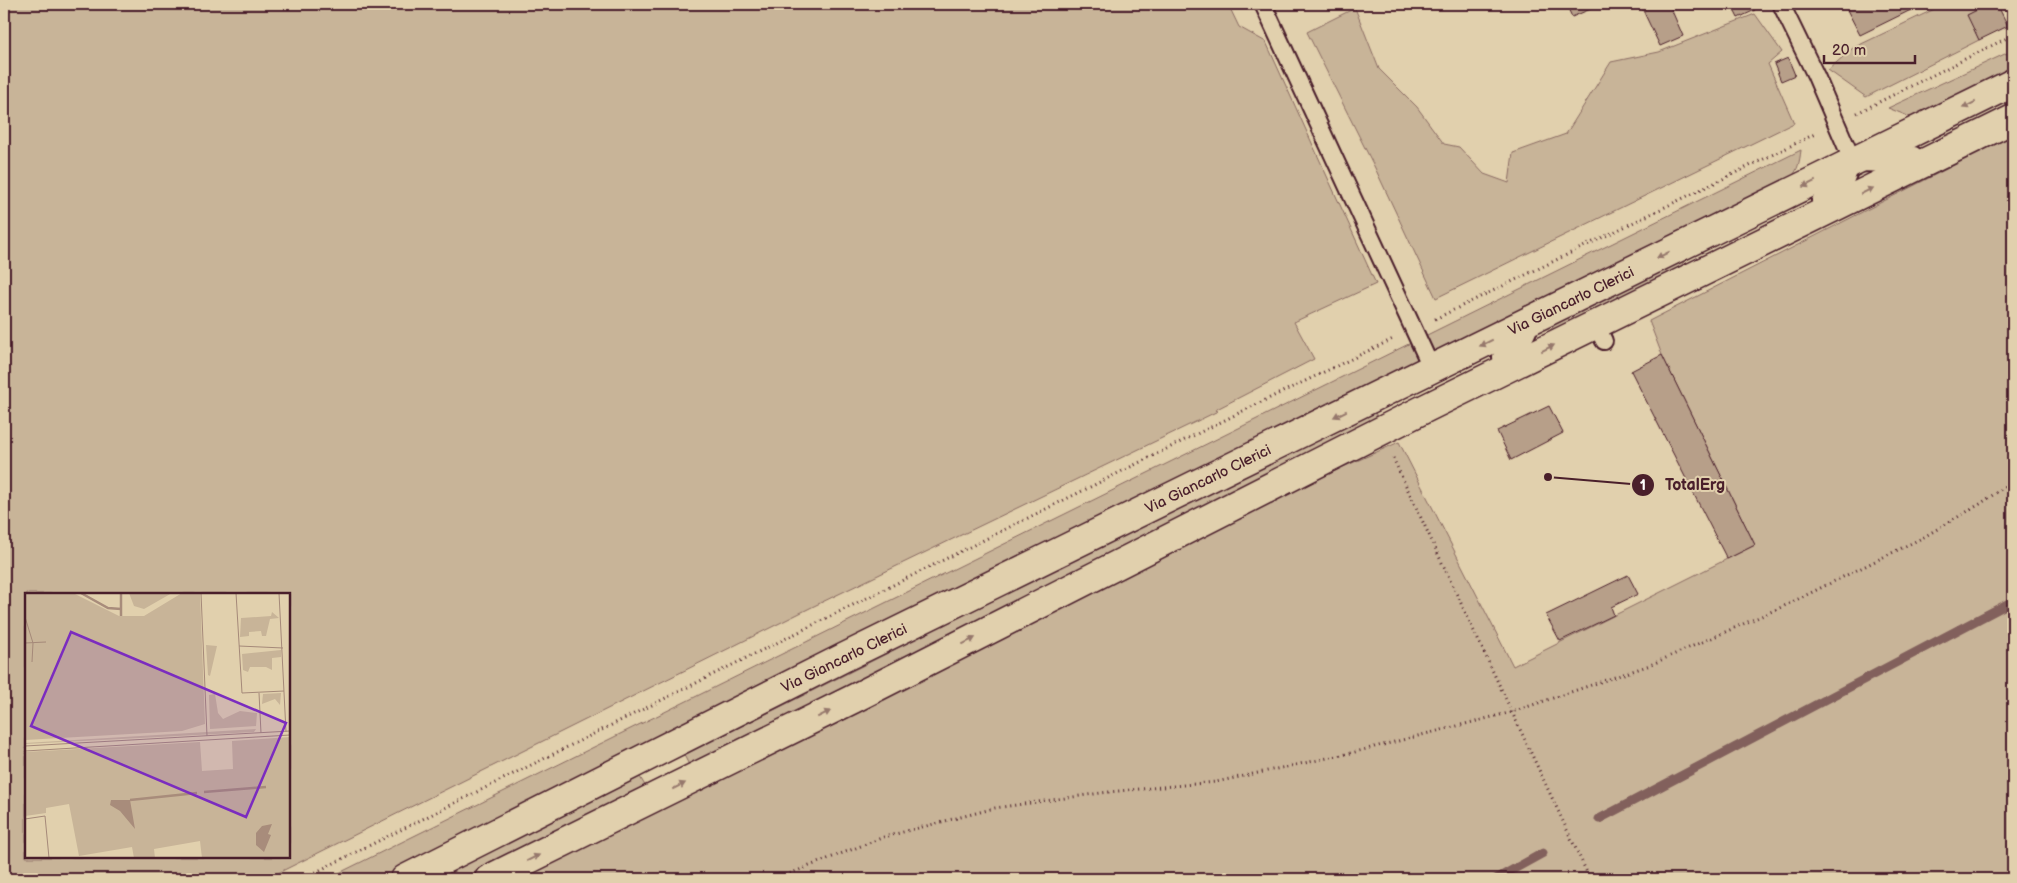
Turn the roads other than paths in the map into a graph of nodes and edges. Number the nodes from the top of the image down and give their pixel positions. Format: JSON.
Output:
{"nodes":[{"id":1,"x":1263,"y":4,"type":"edge"},
{"id":2,"x":1781,"y":4,"type":"edge"},
{"id":3,"x":2013,"y":83,"type":"edge"},
{"id":4,"x":2013,"y":105,"type":"edge"},
{"id":5,"x":2013,"y":119,"type":"edge"},
{"id":6,"x":1853,"y":162,"type":"junction"},
{"id":7,"x":1686,"y":280,"type":"junction"},
{"id":8,"x":1533,"y":319,"type":"junction"},
{"id":9,"x":1432,"y":369,"type":"junction"},
{"id":10,"x":1431,"y":416,"type":"junction"},
{"id":11,"x":405,"y":879,"type":"edge"},
{"id":12,"x":489,"y":879,"type":"edge"}],
"edges":[{"from":1,"to":9,"type":"lane"},
{"from":2,"to":6,"type":"lane"},
{"from":3,"to":6,"type":"street","name":"Via Giancarlo Clerici","one_way":true},
{"from":4,"to":6,"type":"lane"},
{"from":7,"to":5,"type":"street","one_way":true},
{"from":6,"to":7,"type":"lane"},
{"from":6,"to":8,"type":"street","name":"Via Giancarlo Clerici","one_way":true},
{"from":10,"to":7,"type":"street","one_way":true},
{"from":8,"to":9,"type":"street","name":"Via Giancarlo Clerici","one_way":true},
{"from":8,"to":10,"type":"lane"},
{"from":9,"to":11,"type":"street","name":"Via Giancarlo Clerici","one_way":true},
{"from":12,"to":10,"type":"street","one_way":true}]}
